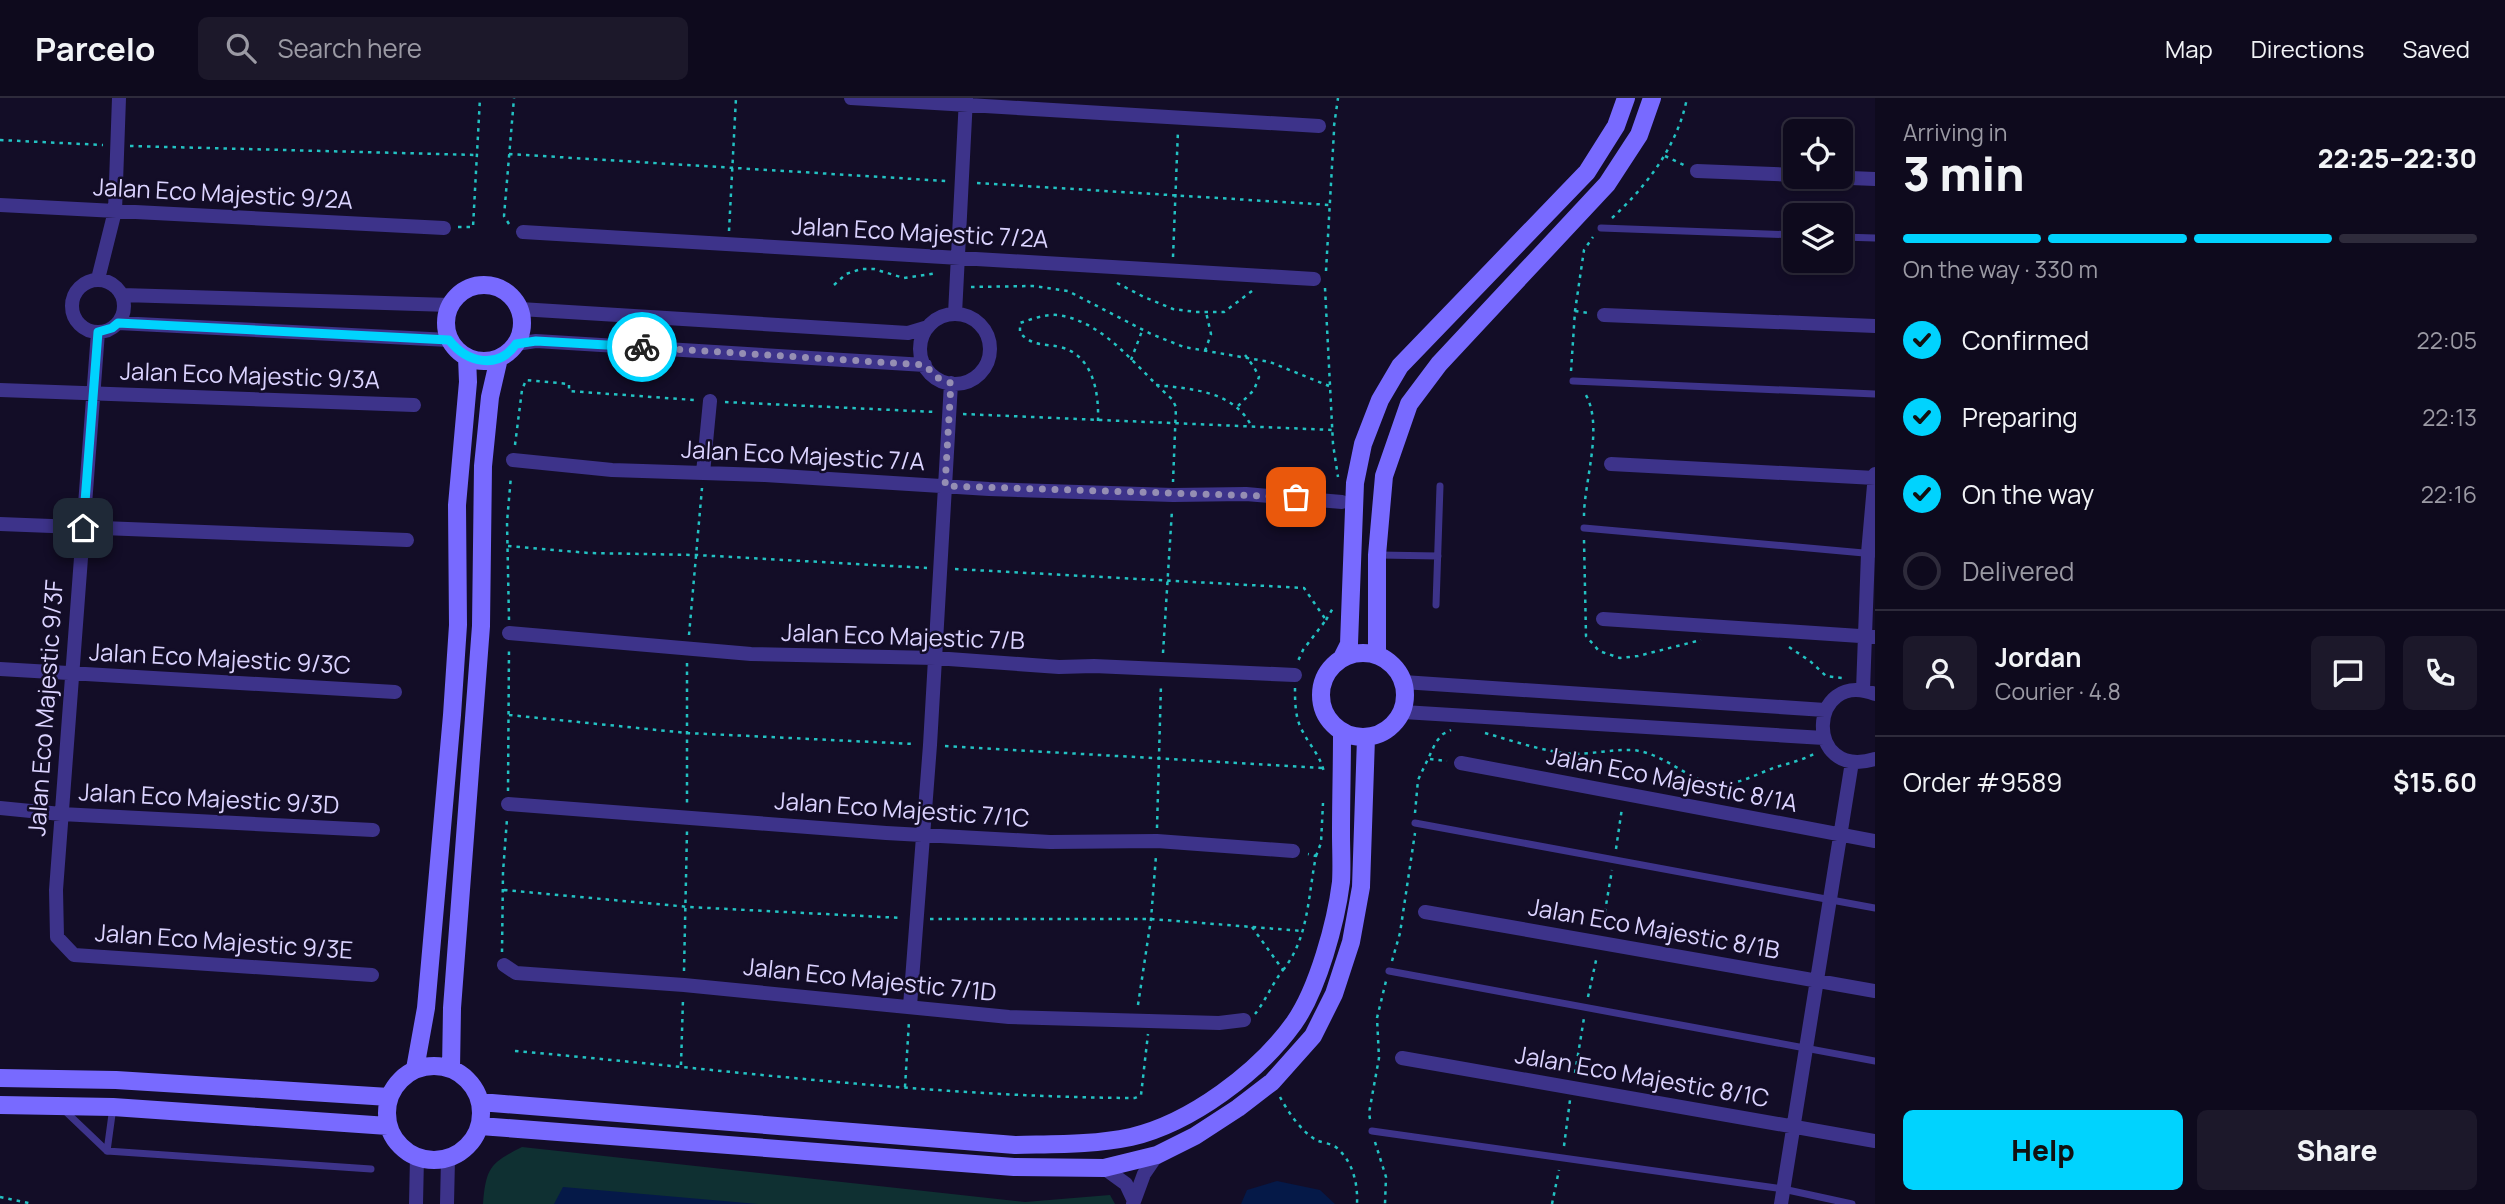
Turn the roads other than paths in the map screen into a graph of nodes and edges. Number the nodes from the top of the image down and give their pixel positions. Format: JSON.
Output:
{"nodes":[{"id":1,"x":119,"y":98,"type":"edge"},
{"id":2,"x":851,"y":98,"type":"edge"},
{"id":3,"x":1626,"y":98,"type":"edge"},
{"id":4,"x":1652,"y":98,"type":"edge"},
{"id":5,"x":966,"y":102,"type":"edge"},
{"id":6,"x":1319,"y":126,"type":"dead end"},
{"id":7,"x":1697,"y":171,"type":"road end"},
{"id":8,"x":1783,"y":174,"type":"edge"},
{"id":9,"x":1853,"y":178,"type":"edge"},
{"id":10,"x":1875,"y":179,"type":"edge"},
{"id":11,"x":0,"y":205,"type":"edge"},
{"id":12,"x":115,"y":211,"type":"junction"},
{"id":13,"x":444,"y":228,"type":"road end"},
{"id":14,"x":1601,"y":228,"type":"dead end"},
{"id":15,"x":523,"y":232,"type":"road end"},
{"id":16,"x":1783,"y":235,"type":"edge"},
{"id":17,"x":1853,"y":238,"type":"edge"},
{"id":18,"x":1875,"y":239,"type":"edge"},
{"id":19,"x":958,"y":262,"type":"junction"},
{"id":20,"x":98,"y":279,"type":"junction"},
{"id":21,"x":1314,"y":279,"type":"dead end"},
{"id":22,"x":122,"y":295,"type":"junction"},
{"id":23,"x":450,"y":304,"type":"junction"},
{"id":24,"x":520,"y":309,"type":"junction"},
{"id":25,"x":955,"y":314,"type":"junction"},
{"id":26,"x":1604,"y":315,"type":"dead end"},
{"id":27,"x":118,"y":323,"type":"junction"},
{"id":28,"x":929,"y":327,"type":"junction"},
{"id":29,"x":1875,"y":327,"type":"edge"},
{"id":30,"x":98,"y":332,"type":"junction"},
{"id":31,"x":449,"y":340,"type":"junction"},
{"id":32,"x":516,"y":344,"type":"junction"},
{"id":33,"x":467,"y":357,"type":"junction"},
{"id":34,"x":499,"y":358,"type":"junction"},
{"id":35,"x":925,"y":365,"type":"junction"},
{"id":36,"x":1573,"y":381,"type":"dead end"},
{"id":37,"x":951,"y":383,"type":"junction"},
{"id":38,"x":0,"y":390,"type":"edge"},
{"id":39,"x":93,"y":393,"type":"junction"},
{"id":40,"x":1875,"y":394,"type":"edge"},
{"id":41,"x":710,"y":401,"type":"road end"},
{"id":42,"x":414,"y":405,"type":"dead end"},
{"id":43,"x":513,"y":460,"type":"road end"},
{"id":44,"x":1611,"y":464,"type":"dead end"},
{"id":45,"x":703,"y":473,"type":"junction"},
{"id":46,"x":1875,"y":477,"type":"edge"},
{"id":47,"x":945,"y":486,"type":"junction"},
{"id":48,"x":1440,"y":486,"type":"dead end"},
{"id":49,"x":1342,"y":502,"type":"dead end"},
{"id":50,"x":0,"y":524,"type":"edge"},
{"id":51,"x":83,"y":528,"type":"junction"},
{"id":52,"x":1584,"y":528,"type":"dead end"},
{"id":53,"x":407,"y":540,"type":"dead end"},
{"id":54,"x":1871,"y":554,"type":"edge"},
{"id":55,"x":1377,"y":555,"type":"junction"},
{"id":56,"x":1438,"y":556,"type":"junction"},
{"id":57,"x":1436,"y":606,"type":"dead end"},
{"id":58,"x":1603,"y":619,"type":"dead end"},
{"id":59,"x":509,"y":634,"type":"road end"},
{"id":60,"x":1870,"y":636,"type":"edge"},
{"id":61,"x":1377,"y":655,"type":"junction"},
{"id":62,"x":1342,"y":658,"type":"junction"},
{"id":63,"x":935,"y":659,"type":"junction"},
{"id":64,"x":0,"y":668,"type":"edge"},
{"id":65,"x":72,"y":673,"type":"junction"},
{"id":66,"x":1295,"y":675,"type":"dead end"},
{"id":67,"x":1403,"y":682,"type":"junction"},
{"id":68,"x":395,"y":692,"type":"dead end"},
{"id":69,"x":1869,"y":692,"type":"edge"},
{"id":70,"x":1825,"y":710,"type":"junction"},
{"id":71,"x":1402,"y":712,"type":"junction"},
{"id":72,"x":1342,"y":733,"type":"junction"},
{"id":73,"x":1367,"y":738,"type":"junction"},
{"id":74,"x":1826,"y":743,"type":"junction"},
{"id":75,"x":1875,"y":759,"type":"edge"},
{"id":76,"x":1852,"y":762,"type":"junction"},
{"id":77,"x":1461,"y":763,"type":"dead end"},
{"id":78,"x":508,"y":804,"type":"road end"},
{"id":79,"x":0,"y":808,"type":"edge"},
{"id":80,"x":61,"y":814,"type":"junction"},
{"id":81,"x":1415,"y":823,"type":"road end"},
{"id":82,"x":373,"y":830,"type":"dead end"},
{"id":83,"x":1839,"y":834,"type":"junction"},
{"id":84,"x":922,"y":835,"type":"junction"},
{"id":85,"x":1875,"y":841,"type":"edge"},
{"id":86,"x":1293,"y":851,"type":"road end"},
{"id":87,"x":1829,"y":899,"type":"junction"},
{"id":88,"x":1875,"y":908,"type":"edge"},
{"id":89,"x":1425,"y":912,"type":"dead end"},
{"id":90,"x":74,"y":955,"type":"joint"},
{"id":91,"x":510,"y":969,"type":"road end"},
{"id":92,"x":1389,"y":971,"type":"road end"},
{"id":93,"x":372,"y":975,"type":"dead end"},
{"id":94,"x":1816,"y":981,"type":"junction"},
{"id":95,"x":1875,"y":991,"type":"edge"},
{"id":96,"x":910,"y":1006,"type":"junction"},
{"id":97,"x":1244,"y":1020,"type":"road end"},
{"id":98,"x":1805,"y":1047,"type":"junction"},
{"id":99,"x":1402,"y":1058,"type":"dead end"},
{"id":100,"x":1875,"y":1061,"type":"edge"},
{"id":101,"x":415,"y":1069,"type":"junction"},
{"id":102,"x":451,"y":1069,"type":"junction"},
{"id":103,"x":0,"y":1078,"type":"edge"},
{"id":104,"x":389,"y":1097,"type":"junction"},
{"id":105,"x":481,"y":1102,"type":"junction"},
{"id":106,"x":0,"y":1105,"type":"edge"},
{"id":107,"x":59,"y":1105,"type":"junction"},
{"id":108,"x":113,"y":1107,"type":"junction"},
{"id":109,"x":388,"y":1126,"type":"junction"},
{"id":110,"x":480,"y":1126,"type":"junction"},
{"id":111,"x":1793,"y":1127,"type":"junction"},
{"id":112,"x":1372,"y":1131,"type":"road end"},
{"id":113,"x":1875,"y":1141,"type":"edge"},
{"id":114,"x":107,"y":1151,"type":"junction"},
{"id":115,"x":1157,"y":1155,"type":"junction"},
{"id":116,"x":418,"y":1157,"type":"junction"},
{"id":117,"x":448,"y":1159,"type":"junction"},
{"id":118,"x":1104,"y":1168,"type":"junction"},
{"id":119,"x":371,"y":1169,"type":"dead end"},
{"id":120,"x":1782,"y":1197,"type":"edge"},
{"id":121,"x":1134,"y":1202,"type":"edge"},
{"id":122,"x":416,"y":1204,"type":"edge"},
{"id":123,"x":447,"y":1204,"type":"edge"},
{"id":124,"x":1852,"y":1204,"type":"edge"}],
"edges":[{"from":1,"to":12,"type":"street"},
{"from":2,"to":5,"type":"street"},
{"from":3,"to":62,"type":"street"},
{"from":4,"to":55,"type":"street"},
{"from":5,"to":6,"type":"street"},
{"from":5,"to":19,"type":"street"},
{"from":7,"to":8,"type":"street"},
{"from":9,"to":10,"type":"street"},
{"from":11,"to":12,"type":"street","name":"Jalan Eco Majestic 9/2A"},
{"from":12,"to":13,"type":"street","name":"Jalan Eco Majestic 9/2A"},
{"from":12,"to":20,"type":"street"},
{"from":14,"to":16,"type":"lane"},
{"from":15,"to":19,"type":"street","name":"Jalan Eco Majestic 7/2A"},
{"from":17,"to":18,"type":"lane"},
{"from":19,"to":21,"type":"street","name":"Jalan Eco Majestic 7/2A"},
{"from":19,"to":25,"type":"street"},
{"from":20,"to":22,"type":"street"},
{"from":20,"to":30,"type":"street"},
{"from":22,"to":23,"type":"street"},
{"from":22,"to":27,"type":"street"},
{"from":23,"to":24,"type":"street"},
{"from":23,"to":31,"type":"street"},
{"from":24,"to":28,"type":"street"},
{"from":24,"to":32,"type":"street"},
{"from":25,"to":28,"type":"street"},
{"from":25,"to":37,"type":"street"},
{"from":26,"to":29,"type":"street"},
{"from":27,"to":30,"type":"street"},
{"from":27,"to":31,"type":"street"},
{"from":28,"to":35,"type":"street"},
{"from":30,"to":39,"type":"street","name":"Jalan Eco Majestic 9/3F"},
{"from":31,"to":33,"type":"street"},
{"from":32,"to":34,"type":"street"},
{"from":32,"to":35,"type":"street"},
{"from":33,"to":34,"type":"street"},
{"from":33,"to":101,"type":"street"},
{"from":34,"to":102,"type":"street"},
{"from":35,"to":37,"type":"street"},
{"from":36,"to":40,"type":"lane"},
{"from":37,"to":47,"type":"street"},
{"from":38,"to":39,"type":"street","name":"Jalan Eco Majestic 9/3A"},
{"from":39,"to":42,"type":"street","name":"Jalan Eco Majestic 9/3A"},
{"from":39,"to":51,"type":"street","name":"Jalan Eco Majestic 9/3F"},
{"from":41,"to":45,"type":"street"},
{"from":43,"to":45,"type":"street","name":"Jalan Eco Majestic 7/A"},
{"from":44,"to":46,"type":"street"},
{"from":45,"to":47,"type":"street","name":"Jalan Eco Majestic 7/A"},
{"from":46,"to":54,"type":"street"},
{"from":47,"to":49,"type":"street","name":"Jalan Eco Majestic 7/A"},
{"from":47,"to":63,"type":"street"},
{"from":48,"to":56,"type":"lane"},
{"from":50,"to":51,"type":"street"},
{"from":51,"to":53,"type":"street"},
{"from":51,"to":65,"type":"street","name":"Jalan Eco Majestic 9/3F"},
{"from":52,"to":54,"type":"lane"},
{"from":54,"to":60,"type":"street"},
{"from":55,"to":56,"type":"lane"},
{"from":55,"to":61,"type":"street"},
{"from":56,"to":57,"type":"lane"},
{"from":58,"to":60,"type":"street"},
{"from":59,"to":63,"type":"street","name":"Jalan Eco Majestic 7/B"},
{"from":60,"to":69,"type":"street"},
{"from":61,"to":62,"type":"street"},
{"from":61,"to":67,"type":"street"},
{"from":62,"to":72,"type":"street"},
{"from":63,"to":66,"type":"street","name":"Jalan Eco Majestic 7/B"},
{"from":63,"to":84,"type":"street"},
{"from":64,"to":65,"type":"street","name":"Jalan Eco Majestic 9/3C"},
{"from":65,"to":68,"type":"street","name":"Jalan Eco Majestic 9/3C"},
{"from":65,"to":80,"type":"street","name":"Jalan Eco Majestic 9/3F"},
{"from":67,"to":70,"type":"street"},
{"from":67,"to":71,"type":"street"},
{"from":69,"to":70,"type":"street"},
{"from":70,"to":74,"type":"street"},
{"from":71,"to":73,"type":"street"},
{"from":71,"to":74,"type":"street"},
{"from":72,"to":73,"type":"street"},
{"from":72,"to":105,"type":"street"},
{"from":73,"to":115,"type":"street"},
{"from":74,"to":76,"type":"street"},
{"from":75,"to":76,"type":"street"},
{"from":76,"to":83,"type":"street"},
{"from":77,"to":83,"type":"street","name":"Jalan Eco Majestic 8/1A"},
{"from":78,"to":84,"type":"street","name":"Jalan Eco Majestic 7/1C"},
{"from":79,"to":80,"type":"street","name":"Jalan Eco Majestic 9/3D"},
{"from":80,"to":82,"type":"street","name":"Jalan Eco Majestic 9/3D"},
{"from":80,"to":90,"type":"street","name":"Jalan Eco Majestic 9/3F"},
{"from":81,"to":87,"type":"lane"},
{"from":83,"to":85,"type":"street","name":"Jalan Eco Majestic 8/1A"},
{"from":83,"to":87,"type":"street"},
{"from":84,"to":86,"type":"street","name":"Jalan Eco Majestic 7/1C"},
{"from":84,"to":96,"type":"street"},
{"from":87,"to":88,"type":"lane"},
{"from":87,"to":94,"type":"street"},
{"from":89,"to":94,"type":"street","name":"Jalan Eco Majestic 8/1B"},
{"from":90,"to":93,"type":"street","name":"Jalan Eco Majestic 9/3E"},
{"from":91,"to":96,"type":"street","name":"Jalan Eco Majestic 7/1D"},
{"from":92,"to":98,"type":"lane"},
{"from":94,"to":95,"type":"street","name":"Jalan Eco Majestic 8/1B"},
{"from":94,"to":98,"type":"street"},
{"from":96,"to":97,"type":"street","name":"Jalan Eco Majestic 7/1D"},
{"from":98,"to":100,"type":"lane"},
{"from":98,"to":111,"type":"street"},
{"from":99,"to":111,"type":"street","name":"Jalan Eco Majestic 8/1C"},
{"from":101,"to":102,"type":"street"},
{"from":101,"to":104,"type":"street"},
{"from":102,"to":105,"type":"street"},
{"from":103,"to":104,"type":"street"},
{"from":104,"to":109,"type":"street"},
{"from":105,"to":110,"type":"street"},
{"from":106,"to":107,"type":"street"},
{"from":107,"to":108,"type":"street"},
{"from":107,"to":114,"type":"lane"},
{"from":108,"to":109,"type":"street"},
{"from":108,"to":114,"type":"lane"},
{"from":109,"to":116,"type":"street"},
{"from":110,"to":117,"type":"street"},
{"from":110,"to":118,"type":"street"},
{"from":111,"to":113,"type":"street","name":"Jalan Eco Majestic 8/1C"},
{"from":111,"to":120,"type":"street"},
{"from":112,"to":120,"type":"lane"},
{"from":114,"to":119,"type":"lane"},
{"from":115,"to":118,"type":"street"},
{"from":115,"to":121,"type":"street"},
{"from":116,"to":117,"type":"street"},
{"from":116,"to":122,"type":"street"},
{"from":117,"to":123,"type":"street"},
{"from":118,"to":121,"type":"street"},
{"from":120,"to":124,"type":"lane"}]}
